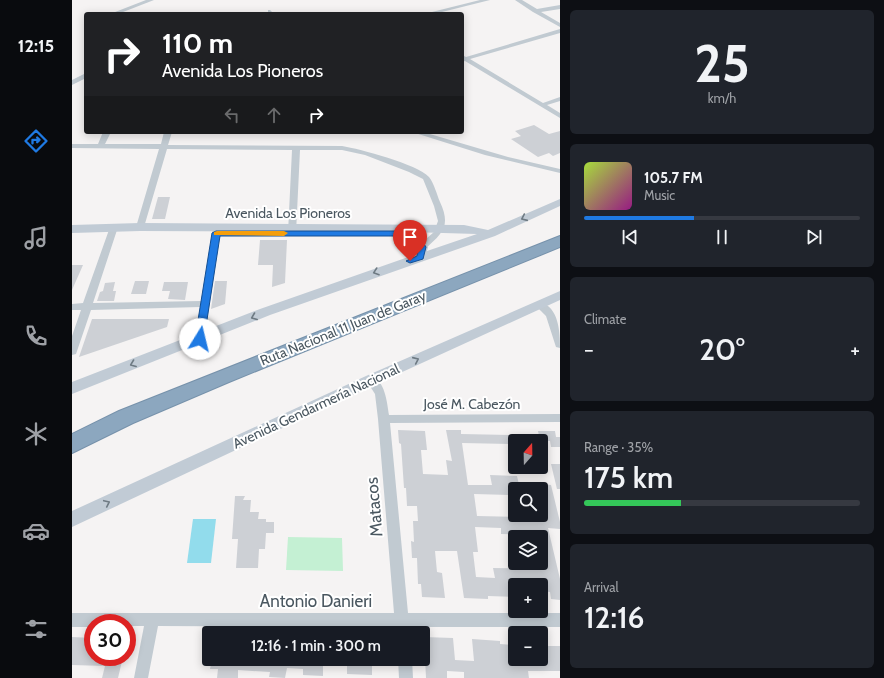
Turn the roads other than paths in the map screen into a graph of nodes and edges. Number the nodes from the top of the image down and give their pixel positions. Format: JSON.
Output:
{"nodes":[{"id":1,"x":152,"y":0,"type":"edge"},
{"id":2,"x":487,"y":0,"type":"edge"},
{"id":3,"x":518,"y":0,"type":"edge"},
{"id":4,"x":560,"y":7,"type":"edge"},
{"id":5,"x":535,"y":11,"type":"junction"},
{"id":6,"x":119,"y":12,"type":"edge"},
{"id":7,"x":436,"y":12,"type":"edge"},
{"id":8,"x":560,"y":25,"type":"edge"},
{"id":9,"x":560,"y":31,"type":"edge"},
{"id":10,"x":464,"y":59,"type":"edge"},
{"id":11,"x":464,"y":60,"type":"edge"},
{"id":12,"x":84,"y":76,"type":"edge"},
{"id":13,"x":72,"y":83,"type":"edge"},
{"id":14,"x":560,"y":99,"type":"edge"},
{"id":15,"x":542,"y":105,"type":"junction"},
{"id":16,"x":560,"y":116,"type":"edge"},
{"id":17,"x":106,"y":134,"type":"edge"},
{"id":18,"x":167,"y":134,"type":"edge"},
{"id":19,"x":422,"y":134,"type":"edge"},
{"id":20,"x":72,"y":146,"type":"edge"},
{"id":21,"x":101,"y":146,"type":"junction"},
{"id":22,"x":164,"y":147,"type":"junction"},
{"id":23,"x":296,"y":148,"type":"junction"},
{"id":24,"x":560,"y":171,"type":"edge"},
{"id":25,"x":560,"y":202,"type":"edge"},
{"id":26,"x":140,"y":227,"type":"junction"},
{"id":27,"x":72,"y":229,"type":"edge"},
{"id":28,"x":440,"y":229,"type":"junction"},
{"id":29,"x":113,"y":230,"type":"junction"},
{"id":30,"x":217,"y":230,"type":"junction"},
{"id":31,"x":292,"y":231,"type":"junction"},
{"id":32,"x":488,"y":234,"type":"junction"},
{"id":33,"x":560,"y":241,"type":"edge"},
{"id":34,"x":421,"y":252,"type":"junction"},
{"id":35,"x":560,"y":295,"type":"edge"},
{"id":36,"x":205,"y":304,"type":"junction"},
{"id":37,"x":540,"y":305,"type":"junction"},
{"id":38,"x":72,"y":307,"type":"edge"},
{"id":39,"x":87,"y":307,"type":"junction"},
{"id":40,"x":200,"y":339,"type":"junction"},
{"id":41,"x":560,"y":344,"type":"edge"},
{"id":42,"x":72,"y":351,"type":"edge"},
{"id":43,"x":371,"y":380,"type":"junction"},
{"id":44,"x":72,"y":388,"type":"edge"},
{"id":45,"x":126,"y":417,"type":"junction"},
{"id":46,"x":560,"y":418,"type":"edge"},
{"id":47,"x":384,"y":419,"type":"junction"},
{"id":48,"x":72,"y":435,"type":"edge"},
{"id":49,"x":72,"y":444,"type":"edge"},
{"id":50,"x":72,"y":519,"type":"edge"},
{"id":51,"x":152,"y":619,"type":"junction"},
{"id":52,"x":72,"y":620,"type":"edge"},
{"id":53,"x":560,"y":620,"type":"edge"},
{"id":54,"x":402,"y":626,"type":"edge"},
{"id":55,"x":405,"y":666,"type":"edge"},
{"id":56,"x":141,"y":678,"type":"edge"},
{"id":57,"x":406,"y":678,"type":"edge"}],
"edges":[{"from":1,"to":6,"type":"street"},
{"from":2,"to":7,"type":"street"},
{"from":3,"to":5,"type":"street"},
{"from":4,"to":5,"type":"street"},
{"from":5,"to":8,"type":"street"},
{"from":9,"to":10,"type":"street"},
{"from":11,"to":15,"type":"street"},
{"from":12,"to":13,"type":"street"},
{"from":14,"to":15,"type":"street"},
{"from":15,"to":16,"type":"street"},
{"from":17,"to":21,"type":"street"},
{"from":18,"to":22,"type":"street"},
{"from":19,"to":24,"type":"street"},
{"from":20,"to":21,"type":"street"},
{"from":21,"to":22,"type":"street"},
{"from":22,"to":23,"type":"street"},
{"from":22,"to":26,"type":"street"},
{"from":23,"to":28,"type":"street"},
{"from":23,"to":31,"type":"street"},
{"from":25,"to":32,"type":"main road","one_way":true},
{"from":26,"to":29,"type":"main road","name":"Avenida Los Pioneros"},
{"from":26,"to":30,"type":"main road","name":"Avenida Los Pioneros"},
{"from":27,"to":29,"type":"main road","name":"Avenida Los Pioneros"},
{"from":28,"to":31,"type":"main road","name":"Avenida Los Pioneros"},
{"from":28,"to":32,"type":"main road","name":"Avenida Los Pioneros"},
{"from":28,"to":34,"type":"street"},
{"from":29,"to":30,"type":"main road","name":"Avenida Los Pioneros"},
{"from":29,"to":39,"type":"street"},
{"from":30,"to":31,"type":"main road","name":"Avenida Los Pioneros"},
{"from":30,"to":36,"type":"street"},
{"from":31,"to":34,"type":"main road","name":"Avenida Los Pioneros"},
{"from":32,"to":34,"type":"main road"},
{"from":33,"to":45,"type":"highway","name":"Ruta Nacional 11 Juan de Garay"},
{"from":34,"to":40,"type":"main road","one_way":true},
{"from":35,"to":37,"type":"main road","name":"Avenida Gendarmería Nacional"},
{"from":36,"to":39,"type":"street"},
{"from":36,"to":40,"type":"street"},
{"from":37,"to":41,"type":"street"},
{"from":43,"to":37,"type":"main road","name":"Avenida Gendarmería Nacional","one_way":true},
{"from":38,"to":39,"type":"street"},
{"from":39,"to":42,"type":"street"},
{"from":40,"to":44,"type":"main road","one_way":true},
{"from":43,"to":47,"type":"street","name":"Matacos"},
{"from":50,"to":43,"type":"main road","name":"Avenida Gendarmería Nacional","one_way":true},
{"from":45,"to":48,"type":"highway","name":"Ruta Nacional 11 Juan de Garay"},
{"from":45,"to":49,"type":"highway","name":"Ruta Nacional 11 Juan de Garay"},
{"from":46,"to":47,"type":"street","name":"José M. Cabezón"},
{"from":47,"to":54,"type":"street","name":"Matacos"},
{"from":51,"to":52,"type":"street","name":"Antonio Danieri"},
{"from":51,"to":54,"type":"street","name":"Antonio Danieri"},
{"from":51,"to":56,"type":"street"},
{"from":53,"to":54,"type":"street","name":"Antonio Danieri"},
{"from":55,"to":57,"type":"street"}]}
